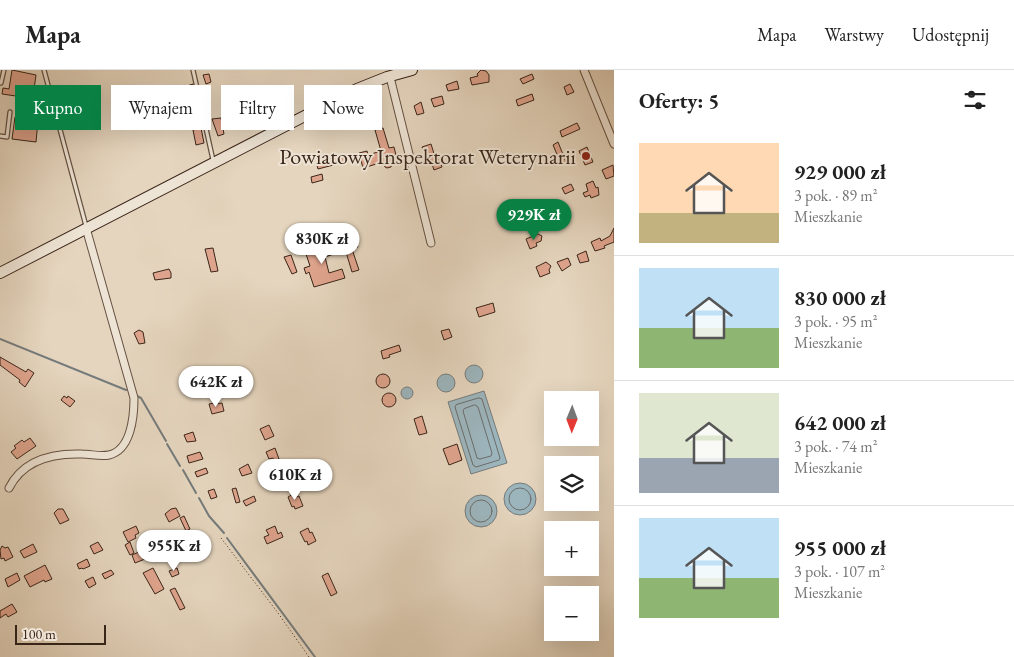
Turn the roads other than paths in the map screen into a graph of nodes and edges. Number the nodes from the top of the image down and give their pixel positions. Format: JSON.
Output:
{"nodes":[{"id":1,"x":4,"y":70,"type":"edge"},
{"id":2,"x":44,"y":70,"type":"edge"},
{"id":3,"x":193,"y":70,"type":"edge"},
{"id":4,"x":412,"y":70,"type":"edge"},
{"id":5,"x":584,"y":70,"type":"edge"},
{"id":6,"x":390,"y":77,"type":"junction"},
{"id":7,"x":1,"y":84,"type":"edge"},
{"id":8,"x":10,"y":112,"type":"dead end"},
{"id":9,"x":0,"y":136,"type":"edge"},
{"id":10,"x":614,"y":144,"type":"edge"},
{"id":11,"x":213,"y":163,"type":"junction"},
{"id":12,"x":86,"y":228,"type":"junction"},
{"id":13,"x":431,"y":242,"type":"dead end"},
{"id":14,"x":0,"y":273,"type":"edge"},
{"id":15,"x":9,"y":488,"type":"dead end"}],
"edges":[{"from":1,"to":7,"type":"lane"},
{"from":2,"to":12,"type":"lane"},
{"from":3,"to":11,"type":"lane"},
{"from":4,"to":6,"type":"street"},
{"from":5,"to":10,"type":"street"},
{"from":6,"to":11,"type":"street"},
{"from":6,"to":13,"type":"street"},
{"from":8,"to":9,"type":"lane"},
{"from":11,"to":12,"type":"street"},
{"from":12,"to":14,"type":"street"},
{"from":12,"to":15,"type":"street"}]}
